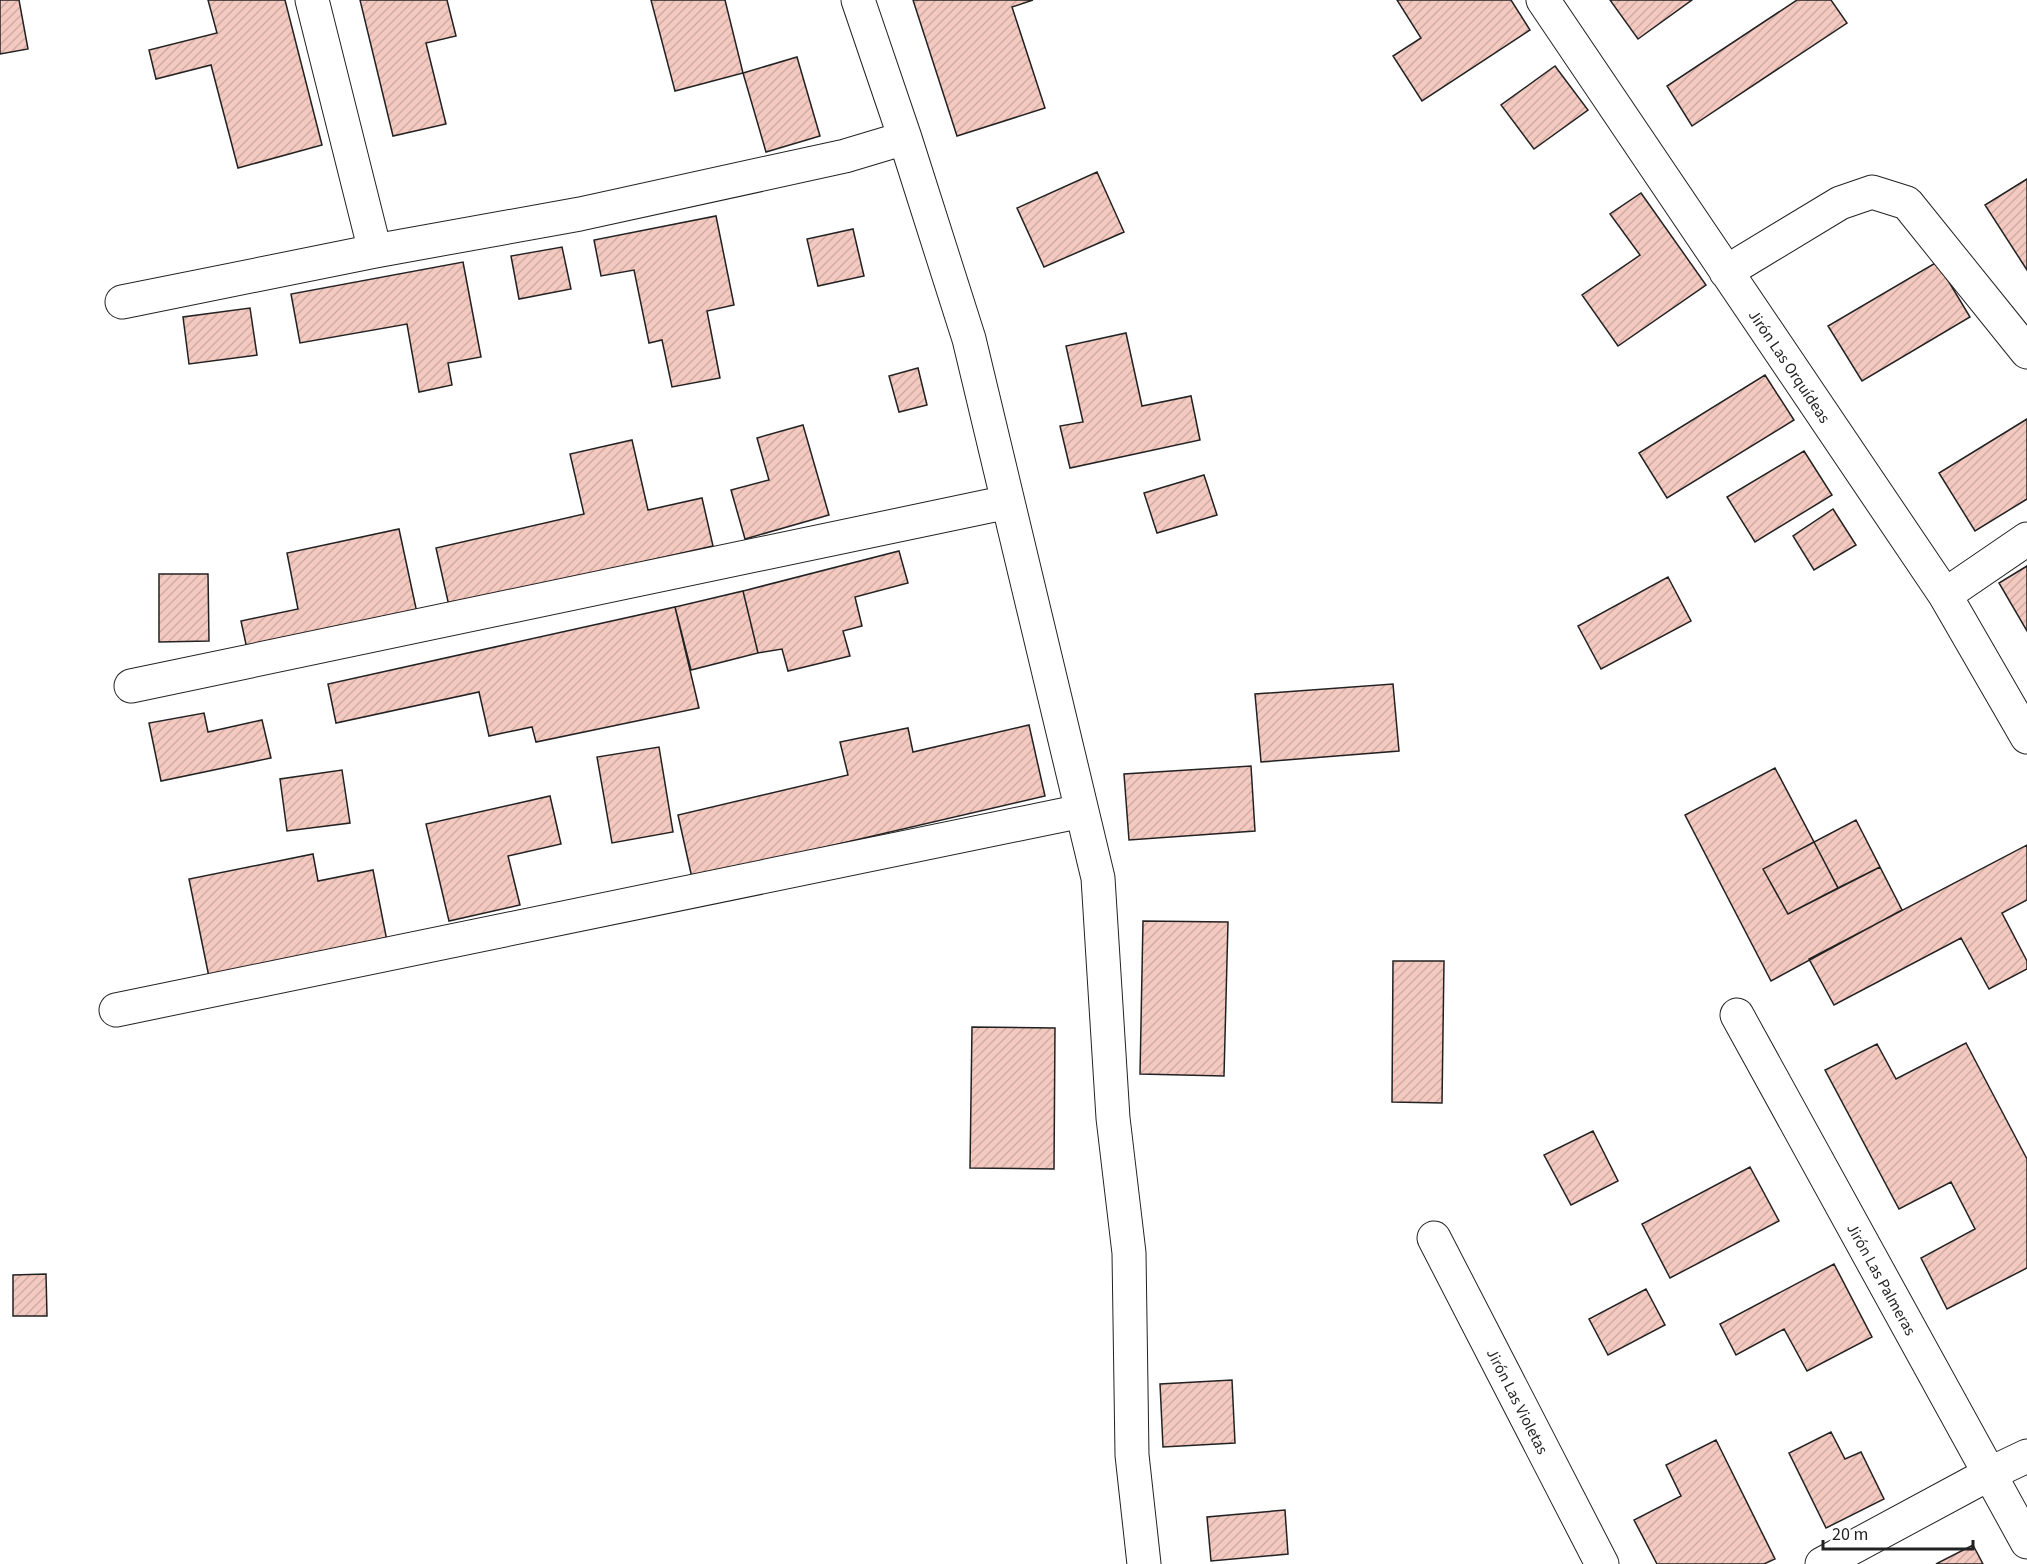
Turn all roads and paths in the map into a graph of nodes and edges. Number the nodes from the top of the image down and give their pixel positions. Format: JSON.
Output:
{"nodes":[{"id":1,"x":312,"y":0,"type":"edge"},
{"id":2,"x":858,"y":0,"type":"edge"},
{"id":3,"x":1543,"y":0,"type":"edge"},
{"id":4,"x":905,"y":138,"type":"junction"},
{"id":5,"x":375,"y":252,"type":"junction"},
{"id":6,"x":1726,"y":272,"type":"junction"},
{"id":7,"x":122,"y":302,"type":"dead end"},
{"id":8,"x":2027,"y":352,"type":"edge"},
{"id":9,"x":1008,"y":502,"type":"junction"},
{"id":10,"x":2027,"y":539,"type":"edge"},
{"id":11,"x":1945,"y":595,"type":"junction"},
{"id":12,"x":131,"y":686,"type":"dead end"},
{"id":13,"x":2027,"y":737,"type":"edge"},
{"id":14,"x":1082,"y":811,"type":"junction"},
{"id":15,"x":116,"y":1010,"type":"dead end"},
{"id":16,"x":1737,"y":1015,"type":"dead end"},
{"id":17,"x":1434,"y":1238,"type":"dead end"},
{"id":18,"x":2027,"y":1456,"type":"edge"},
{"id":19,"x":1989,"y":1474,"type":"junction"},
{"id":20,"x":2027,"y":1542,"type":"edge"},
{"id":21,"x":1144,"y":1564,"type":"edge"},
{"id":22,"x":1602,"y":1564,"type":"edge"},
{"id":23,"x":1822,"y":1564,"type":"edge"}],
"edges":[{"from":1,"to":5,"type":"street"},
{"from":2,"to":4,"type":"street"},
{"from":3,"to":6,"type":"street","name":"Jirón Las Orquídeas"},
{"from":4,"to":5,"type":"street"},
{"from":4,"to":9,"type":"street"},
{"from":5,"to":7,"type":"street"},
{"from":6,"to":8,"type":"street"},
{"from":6,"to":11,"type":"street","name":"Jirón Las Orquídeas"},
{"from":9,"to":12,"type":"street"},
{"from":9,"to":14,"type":"street"},
{"from":10,"to":11,"type":"street"},
{"from":11,"to":13,"type":"street","name":"Jirón Las Orquídeas"},
{"from":14,"to":15,"type":"street"},
{"from":14,"to":21,"type":"street"},
{"from":16,"to":19,"type":"street","name":"Jirón Las Palmeras"},
{"from":17,"to":22,"type":"street","name":"Jirón Las Violetas"},
{"from":18,"to":19,"type":"street"},
{"from":19,"to":20,"type":"street","name":"Jirón Las Palmeras"},
{"from":19,"to":23,"type":"street"}]}
